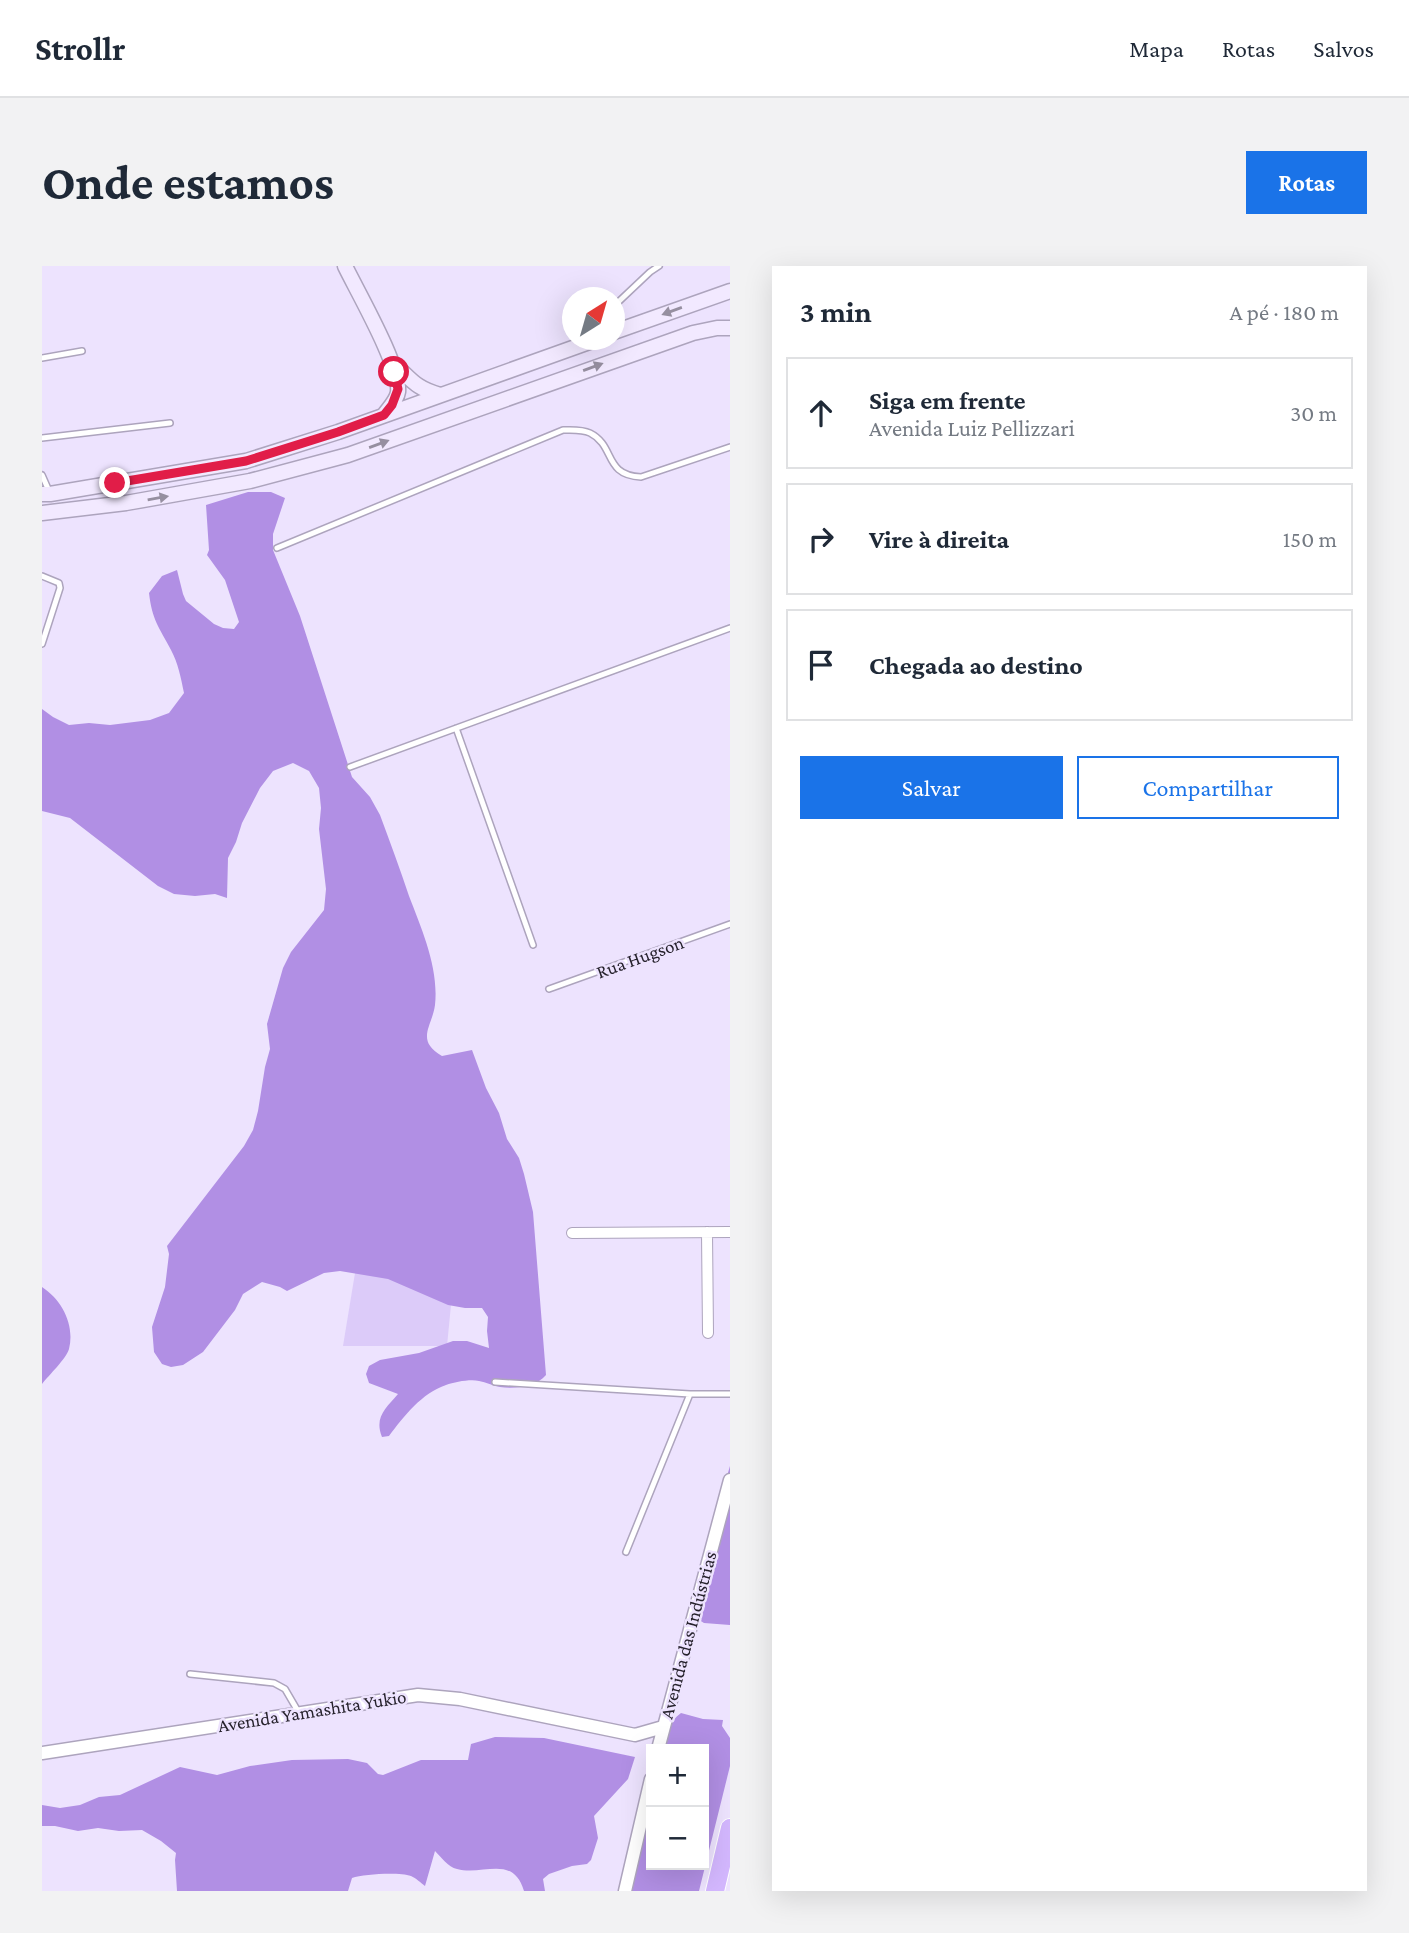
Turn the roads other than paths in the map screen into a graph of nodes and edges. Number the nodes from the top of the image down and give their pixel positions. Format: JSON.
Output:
{"nodes":[{"id":1,"x":345,"y":266,"type":"edge"},
{"id":2,"x":659,"y":266,"type":"edge"},
{"id":3,"x":730,"y":290,"type":"edge"},
{"id":4,"x":625,"y":296,"type":"edge"},
{"id":5,"x":625,"y":328,"type":"edge"},
{"id":6,"x":730,"y":328,"type":"edge"},
{"id":7,"x":562,"y":350,"type":"edge"},
{"id":8,"x":82,"y":351,"type":"dead end"},
{"id":9,"x":42,"y":358,"type":"edge"},
{"id":10,"x":393,"y":363,"type":"junction"},
{"id":11,"x":501,"y":373,"type":"junction"},
{"id":12,"x":441,"y":395,"type":"junction"},
{"id":13,"x":510,"y":397,"type":"junction"},
{"id":14,"x":384,"y":415,"type":"junction"},
{"id":15,"x":170,"y":423,"type":"dead end"},
{"id":16,"x":338,"y":432,"type":"junction"},
{"id":17,"x":42,"y":439,"type":"edge"},
{"id":18,"x":730,"y":447,"type":"edge"},
{"id":19,"x":348,"y":455,"type":"junction"},
{"id":20,"x":42,"y":475,"type":"edge"},
{"id":21,"x":46,"y":494,"type":"edge"},
{"id":22,"x":42,"y":513,"type":"edge"},
{"id":23,"x":277,"y":548,"type":"dead end"},
{"id":24,"x":42,"y":576,"type":"edge"},
{"id":25,"x":730,"y":628,"type":"edge"},
{"id":26,"x":42,"y":644,"type":"edge"},
{"id":27,"x":456,"y":728,"type":"junction"},
{"id":28,"x":350,"y":767,"type":"dead end"},
{"id":29,"x":730,"y":925,"type":"edge"},
{"id":30,"x":533,"y":945,"type":"dead end"},
{"id":31,"x":549,"y":989,"type":"dead end"},
{"id":32,"x":707,"y":1232,"type":"junction"},
{"id":33,"x":730,"y":1232,"type":"edge"},
{"id":34,"x":572,"y":1233,"type":"dead end"},
{"id":35,"x":708,"y":1332,"type":"dead end"},
{"id":36,"x":495,"y":1382,"type":"dead end"},
{"id":37,"x":690,"y":1394,"type":"junction"},
{"id":38,"x":730,"y":1394,"type":"edge"},
{"id":39,"x":730,"y":1480,"type":"edge"},
{"id":40,"x":626,"y":1552,"type":"dead end"},
{"id":41,"x":191,"y":1674,"type":"dead end"},
{"id":42,"x":299,"y":1713,"type":"junction"},
{"id":43,"x":663,"y":1727,"type":"junction"},
{"id":44,"x":659,"y":1744,"type":"edge"},
{"id":45,"x":42,"y":1753,"type":"edge"},
{"id":46,"x":646,"y":1801,"type":"edge"},
{"id":47,"x":730,"y":1828,"type":"edge"},
{"id":48,"x":625,"y":1891,"type":"edge"},
{"id":49,"x":715,"y":1891,"type":"edge"}],
"edges":[{"from":1,"to":10,"type":"main road"},
{"from":2,"to":4,"type":"lane"},
{"from":3,"to":5,"type":"main road","one_way":true},
{"from":13,"to":6,"type":"main road","one_way":true},
{"from":7,"to":11,"type":"main road"},
{"from":8,"to":9,"type":"lane"},
{"from":10,"to":12,"type":"main road"},
{"from":10,"to":14,"type":"main road"},
{"from":11,"to":12,"type":"main road"},
{"from":11,"to":13,"type":"main road"},
{"from":12,"to":14,"type":"main road"},
{"from":19,"to":13,"type":"main road","one_way":true},
{"from":14,"to":16,"type":"main road"},
{"from":15,"to":17,"type":"lane"},
{"from":16,"to":19,"type":"main road"},
{"from":16,"to":21,"type":"main road"},
{"from":18,"to":23,"type":"lane"},
{"from":22,"to":19,"type":"main road","one_way":true},
{"from":20,"to":21,"type":"lane"},
{"from":24,"to":26,"type":"lane"},
{"from":25,"to":27,"type":"lane"},
{"from":27,"to":28,"type":"lane"},
{"from":27,"to":30,"type":"lane"},
{"from":29,"to":31,"type":"lane","name":"Rua Hugson"},
{"from":32,"to":33,"type":"street"},
{"from":32,"to":34,"type":"street"},
{"from":32,"to":35,"type":"street"},
{"from":36,"to":37,"type":"lane"},
{"from":37,"to":38,"type":"lane"},
{"from":37,"to":40,"type":"lane"},
{"from":39,"to":43,"type":"street","name":"Avenida das Indústrias"},
{"from":41,"to":42,"type":"lane"},
{"from":42,"to":43,"type":"street","name":"Avenida Yamashita Yukio"},
{"from":42,"to":45,"type":"street","name":"Avenida Yamashita Yukio"},
{"from":43,"to":44,"type":"street","name":"Avenida das Indústrias"},
{"from":46,"to":48,"type":"street"},
{"from":47,"to":49,"type":"highway"}]}
